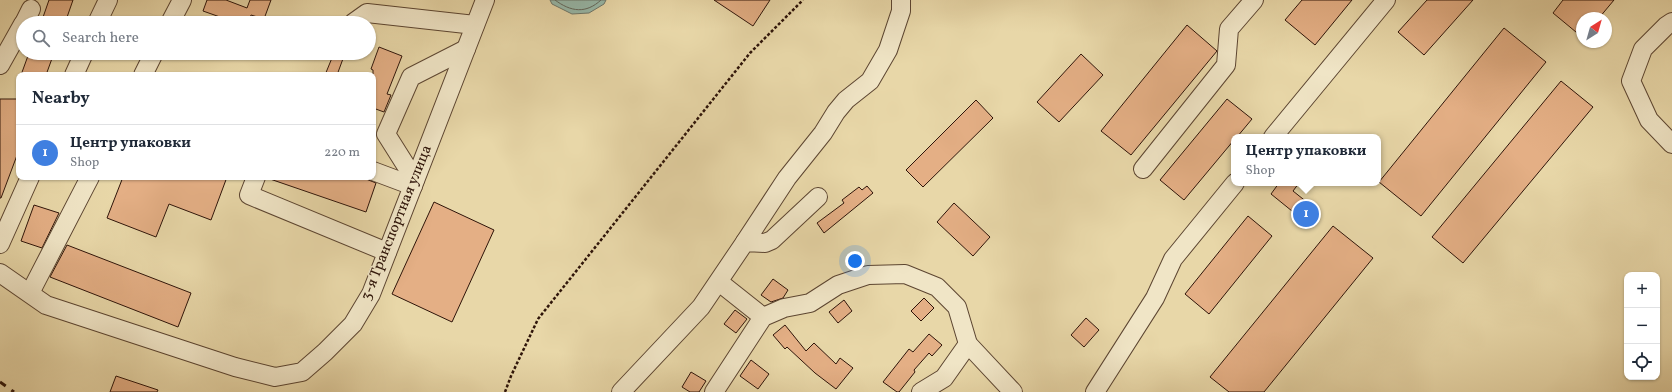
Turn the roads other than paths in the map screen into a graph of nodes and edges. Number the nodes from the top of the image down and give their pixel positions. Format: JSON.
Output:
{"nodes":[{"id":1,"x":108,"y":0,"type":"edge"},
{"id":2,"x":182,"y":0,"type":"edge"},
{"id":3,"x":485,"y":0,"type":"edge"},
{"id":4,"x":901,"y":0,"type":"edge"},
{"id":5,"x":1254,"y":0,"type":"edge"},
{"id":6,"x":1386,"y":0,"type":"edge"},
{"id":7,"x":100,"y":16,"type":"edge"},
{"id":8,"x":174,"y":16,"type":"edge"},
{"id":9,"x":363,"y":16,"type":"edge"},
{"id":10,"x":1672,"y":22,"type":"edge"},
{"id":11,"x":475,"y":25,"type":"junction"},
{"id":12,"x":16,"y":37,"type":"edge"},
{"id":13,"x":466,"y":49,"type":"junction"},
{"id":14,"x":81,"y":60,"type":"edge"},
{"id":15,"x":150,"y":60,"type":"edge"},
{"id":16,"x":0,"y":65,"type":"edge"},
{"id":17,"x":75,"y":72,"type":"edge"},
{"id":18,"x":144,"y":72,"type":"edge"},
{"id":19,"x":1275,"y":134,"type":"edge"},
{"id":20,"x":1672,"y":144,"type":"edge"},
{"id":21,"x":1143,"y":169,"type":"dead end"},
{"id":22,"x":376,"y":172,"type":"edge"},
{"id":23,"x":29,"y":180,"type":"edge"},
{"id":24,"x":88,"y":180,"type":"edge"},
{"id":25,"x":255,"y":180,"type":"edge"},
{"id":26,"x":414,"y":183,"type":"junction"},
{"id":27,"x":1233,"y":186,"type":"edge"},
{"id":28,"x":818,"y":197,"type":"dead end"},
{"id":29,"x":745,"y":242,"type":"junction"},
{"id":30,"x":0,"y":244,"type":"edge"},
{"id":31,"x":387,"y":252,"type":"junction"},
{"id":32,"x":0,"y":273,"type":"edge"},
{"id":33,"x":718,"y":282,"type":"junction"},
{"id":34,"x":30,"y":293,"type":"junction"},
{"id":35,"x":763,"y":317,"type":"junction"},
{"id":36,"x":968,"y":344,"type":"junction"},
{"id":37,"x":621,"y":392,"type":"edge"},
{"id":38,"x":714,"y":392,"type":"edge"},
{"id":39,"x":921,"y":392,"type":"edge"},
{"id":40,"x":1013,"y":392,"type":"edge"},
{"id":41,"x":1095,"y":392,"type":"edge"}],
"edges":[{"from":1,"to":7,"type":"street"},
{"from":2,"to":8,"type":"street"},
{"from":3,"to":11,"type":"street","name":"3-я Транспортная улица"},
{"from":4,"to":29,"type":"street"},
{"from":5,"to":21,"type":"street"},
{"from":6,"to":19,"type":"street"},
{"from":9,"to":11,"type":"street"},
{"from":10,"to":20,"type":"street"},
{"from":11,"to":13,"type":"street","name":"3-я Транспортная улица"},
{"from":12,"to":16,"type":"street"},
{"from":13,"to":26,"type":"street","name":"3-я Транспортная улица"},
{"from":13,"to":26,"type":"street"},
{"from":14,"to":17,"type":"street"},
{"from":15,"to":18,"type":"street"},
{"from":22,"to":26,"type":"street"},
{"from":23,"to":30,"type":"street"},
{"from":24,"to":34,"type":"street"},
{"from":25,"to":31,"type":"street"},
{"from":26,"to":31,"type":"street","name":"3-я Транспортная улица"},
{"from":27,"to":41,"type":"street"},
{"from":28,"to":29,"type":"street"},
{"from":29,"to":33,"type":"street"},
{"from":31,"to":34,"type":"street","name":"3-я Транспортная улица"},
{"from":32,"to":34,"type":"street","name":"3-я Транспортная улица"},
{"from":33,"to":35,"type":"street"},
{"from":33,"to":37,"type":"street"},
{"from":35,"to":36,"type":"street"},
{"from":35,"to":38,"type":"street"},
{"from":36,"to":39,"type":"street"},
{"from":36,"to":40,"type":"street"}]}
